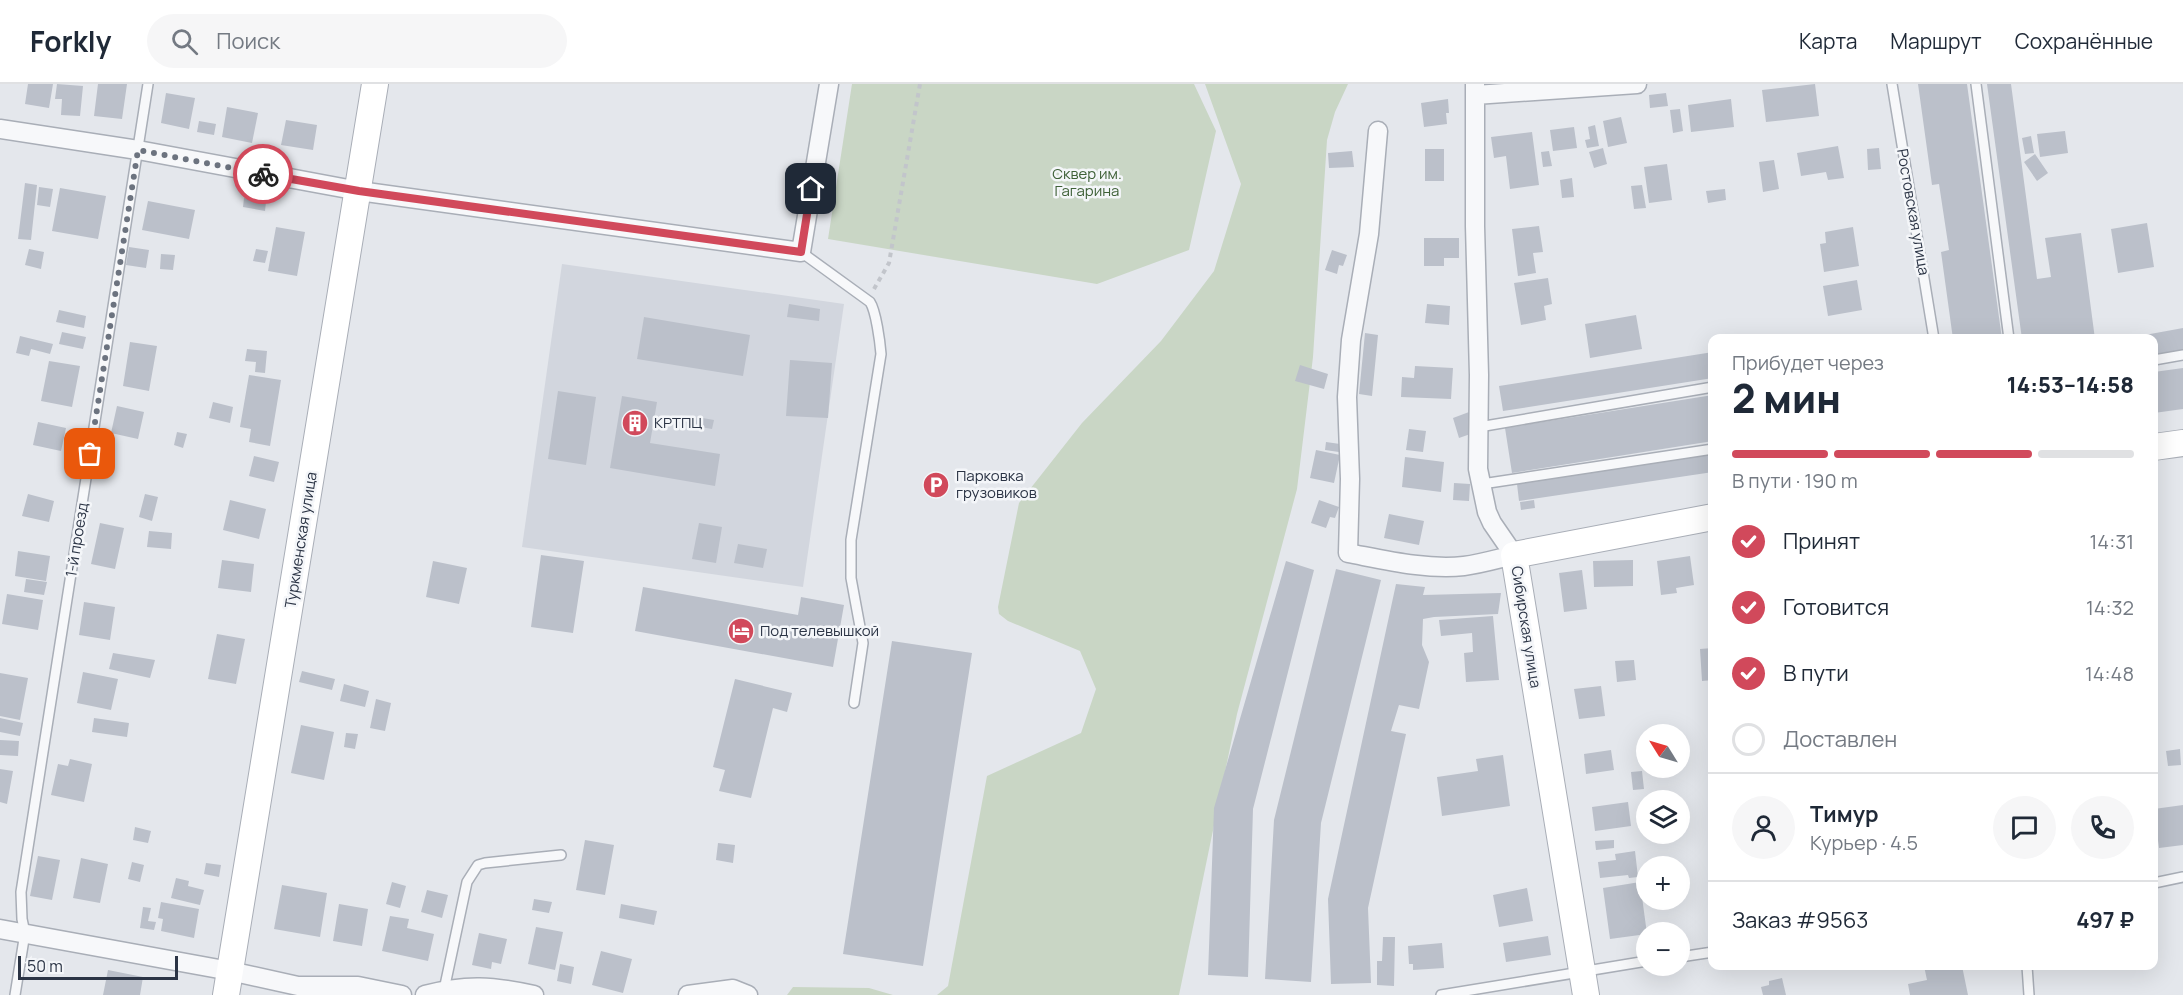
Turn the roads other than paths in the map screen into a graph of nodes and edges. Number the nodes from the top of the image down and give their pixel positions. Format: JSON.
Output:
{"nodes":[{"id":1,"x":148,"y":84,"type":"edge"},
{"id":2,"x":375,"y":84,"type":"edge"},
{"id":3,"x":829,"y":84,"type":"edge"},
{"id":4,"x":1637,"y":84,"type":"edge"},
{"id":5,"x":1892,"y":84,"type":"edge"},
{"id":6,"x":1976,"y":84,"type":"edge"},
{"id":7,"x":1475,"y":90,"type":"edge"},
{"id":8,"x":0,"y":129,"type":"edge"},
{"id":9,"x":1378,"y":131,"type":"dead end"},
{"id":10,"x":138,"y":150,"type":"junction"},
{"id":11,"x":359,"y":191,"type":"junction"},
{"id":12,"x":801,"y":252,"type":"junction"},
{"id":13,"x":1933,"y":334,"type":"edge"},
{"id":14,"x":2008,"y":334,"type":"edge"},
{"id":15,"x":2183,"y":355,"type":"edge"},
{"id":16,"x":2158,"y":359,"type":"edge"},
{"id":17,"x":1708,"y":388,"type":"edge"},
{"id":18,"x":1479,"y":427,"type":"junction"},
{"id":19,"x":2183,"y":443,"type":"edge"},
{"id":20,"x":2158,"y":446,"type":"edge"},
{"id":21,"x":1708,"y":450,"type":"edge"},
{"id":22,"x":1482,"y":484,"type":"junction"},
{"id":23,"x":1708,"y":518,"type":"edge"},
{"id":24,"x":1514,"y":555,"type":"junction"},
{"id":25,"x":854,"y":703,"type":"dead end"},
{"id":26,"x":561,"y":855,"type":"dead end"},
{"id":27,"x":2183,"y":877,"type":"edge"},
{"id":28,"x":2158,"y":882,"type":"edge"},
{"id":29,"x":0,"y":929,"type":"edge"},
{"id":30,"x":25,"y":933,"type":"junction"},
{"id":31,"x":1708,"y":953,"type":"edge"},
{"id":32,"x":1690,"y":955,"type":"edge"},
{"id":33,"x":1636,"y":966,"type":"edge"},
{"id":34,"x":2027,"y":970,"type":"edge"},
{"id":35,"x":228,"y":983,"type":"edge"},
{"id":36,"x":1584,"y":983,"type":"edge"},
{"id":37,"x":282,"y":988,"type":"edge"},
{"id":38,"x":444,"y":990,"type":"junction"},
{"id":39,"x":15,"y":995,"type":"edge"},
{"id":40,"x":402,"y":995,"type":"edge"},
{"id":41,"x":425,"y":995,"type":"edge"},
{"id":42,"x":534,"y":995,"type":"edge"},
{"id":43,"x":688,"y":995,"type":"edge"},
{"id":44,"x":748,"y":995,"type":"edge"},
{"id":45,"x":1441,"y":995,"type":"edge"},
{"id":46,"x":2029,"y":995,"type":"edge"}],
"edges":[{"from":1,"to":10,"type":"lane","name":"1-й проезд"},
{"from":2,"to":11,"type":"main road","name":"Туркменская улица"},
{"from":3,"to":12,"type":"street"},
{"from":4,"to":7,"type":"street"},
{"from":5,"to":13,"type":"lane","name":"Ростовская улица"},
{"from":6,"to":14,"type":"lane"},
{"from":7,"to":18,"type":"street","name":"Сибирская улица"},
{"from":8,"to":10,"type":"street"},
{"from":9,"to":24,"type":"street"},
{"from":10,"to":11,"type":"street"},
{"from":10,"to":30,"type":"lane","name":"1-й проезд"},
{"from":11,"to":12,"type":"street"},
{"from":11,"to":35,"type":"main road","name":"Туркменская улица"},
{"from":12,"to":25,"type":"lane"},
{"from":15,"to":16,"type":"lane"},
{"from":17,"to":18,"type":"lane"},
{"from":18,"to":22,"type":"street","name":"Сибирская улица"},
{"from":19,"to":20,"type":"main road"},
{"from":21,"to":22,"type":"lane"},
{"from":22,"to":24,"type":"street","name":"Сибирская улица"},
{"from":23,"to":24,"type":"main road"},
{"from":24,"to":36,"type":"main road","name":"Сибирская улица"},
{"from":26,"to":38,"type":"lane"},
{"from":27,"to":28,"type":"lane"},
{"from":29,"to":30,"type":"street"},
{"from":30,"to":35,"type":"street"},
{"from":30,"to":39,"type":"lane","name":"1-й проезд"},
{"from":31,"to":32,"type":"lane"},
{"from":33,"to":36,"type":"lane"},
{"from":34,"to":46,"type":"lane"},
{"from":35,"to":37,"type":"street"},
{"from":36,"to":45,"type":"lane"},
{"from":37,"to":40,"type":"street"},
{"from":38,"to":41,"type":"street"},
{"from":38,"to":42,"type":"street"},
{"from":43,"to":44,"type":"street"}]}
